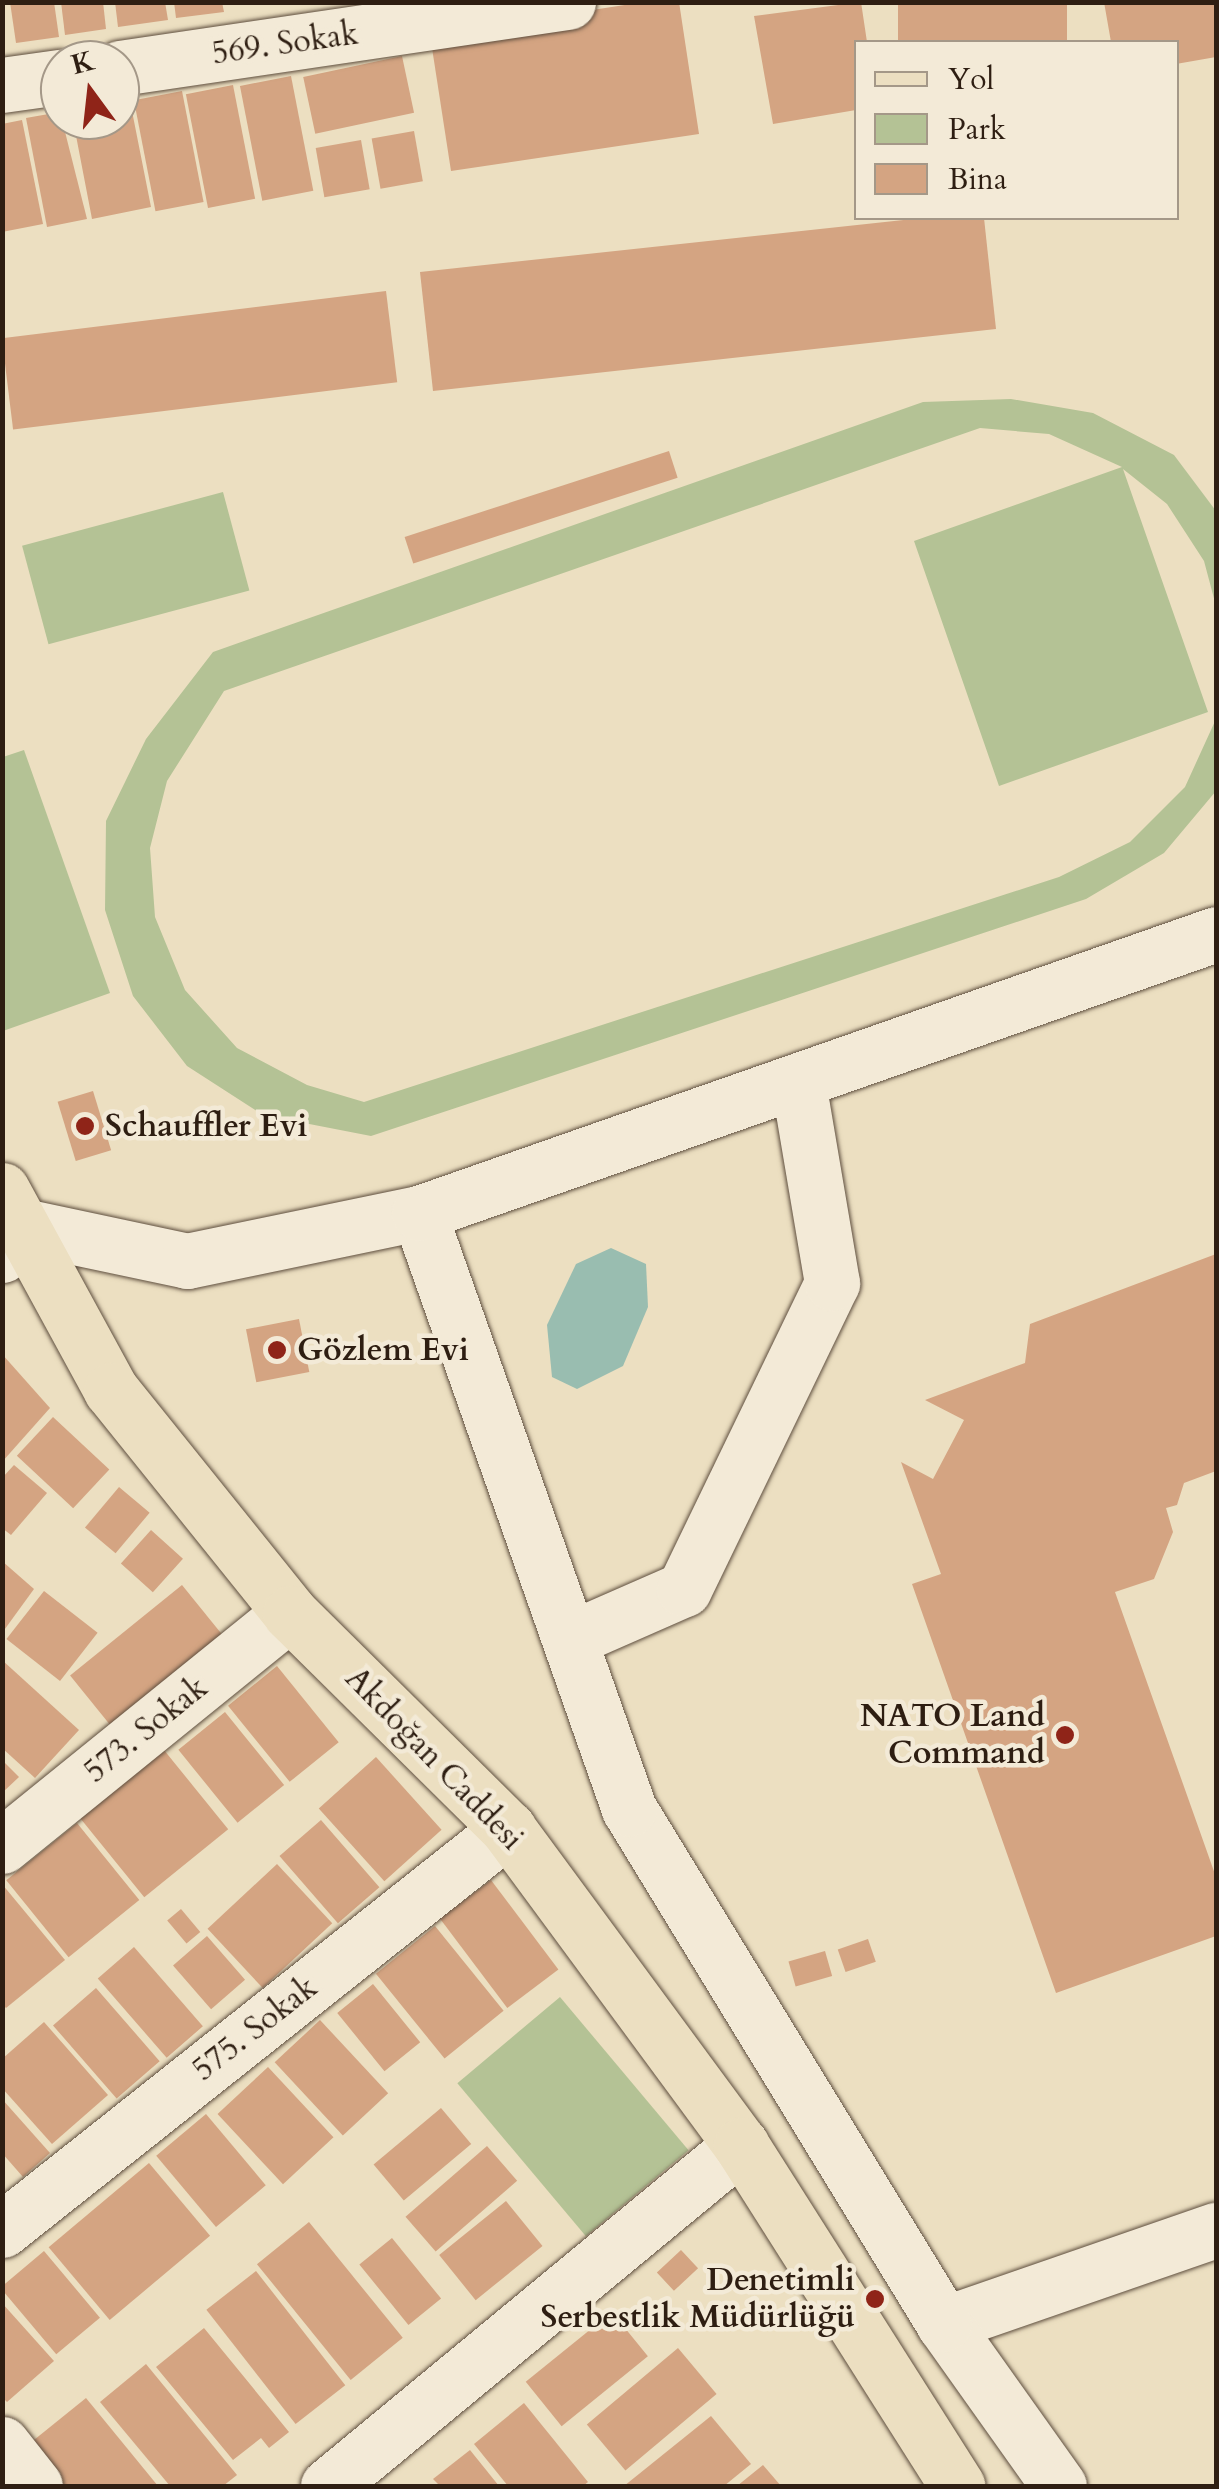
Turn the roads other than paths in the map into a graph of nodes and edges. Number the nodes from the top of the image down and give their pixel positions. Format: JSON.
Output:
{"nodes":[{"id":1,"x":568,"y":2,"type":"edge"},
{"id":2,"x":140,"y":65,"type":"edge"},
{"id":3,"x":40,"y":80,"type":"edge"},
{"id":4,"x":2,"y":85,"type":"edge"},
{"id":5,"x":1216,"y":934,"type":"edge"},
{"id":6,"x":798,"y":1080,"type":"junction"},
{"id":7,"x":419,"y":1213,"type":"junction"},
{"id":8,"x":8,"y":1224,"type":"edge"},
{"id":9,"x":290,"y":1613,"type":"junction"},
{"id":10,"x":570,"y":1639,"type":"junction"},
{"id":11,"x":508,"y":1829,"type":"junction"},
{"id":12,"x":2,"y":1846,"type":"edge"},
{"id":13,"x":741,"y":2145,"type":"junction"},
{"id":14,"x":2,"y":2230,"type":"edge"},
{"id":15,"x":1216,"y":2230,"type":"edge"},
{"id":16,"x":944,"y":2324,"type":"junction"},
{"id":17,"x":2,"y":2444,"type":"edge"},
{"id":18,"x":35,"y":2486,"type":"edge"},
{"id":19,"x":328,"y":2486,"type":"edge"},
{"id":20,"x":957,"y":2486,"type":"edge"},
{"id":21,"x":1060,"y":2486,"type":"edge"}],
"edges":[{"from":1,"to":2,"type":"street","name":"569. Sokak"},
{"from":3,"to":4,"type":"street"},
{"from":5,"to":6,"type":"street"},
{"from":6,"to":7,"type":"street"},
{"from":6,"to":10,"type":"street"},
{"from":7,"to":8,"type":"street"},
{"from":7,"to":10,"type":"street"},
{"from":8,"to":9,"type":"main road","name":"Akdoğan Caddesi"},
{"from":9,"to":11,"type":"main road","name":"Akdoğan Caddesi"},
{"from":9,"to":12,"type":"street","name":"573. Sokak"},
{"from":10,"to":16,"type":"street"},
{"from":11,"to":13,"type":"main road","name":"Akdoğan Caddesi"},
{"from":11,"to":14,"type":"street","name":"575. Sokak"},
{"from":13,"to":19,"type":"street"},
{"from":13,"to":20,"type":"main road","name":"Akdoğan Caddesi"},
{"from":15,"to":16,"type":"street"},
{"from":16,"to":21,"type":"street"},
{"from":17,"to":18,"type":"street"}]}
